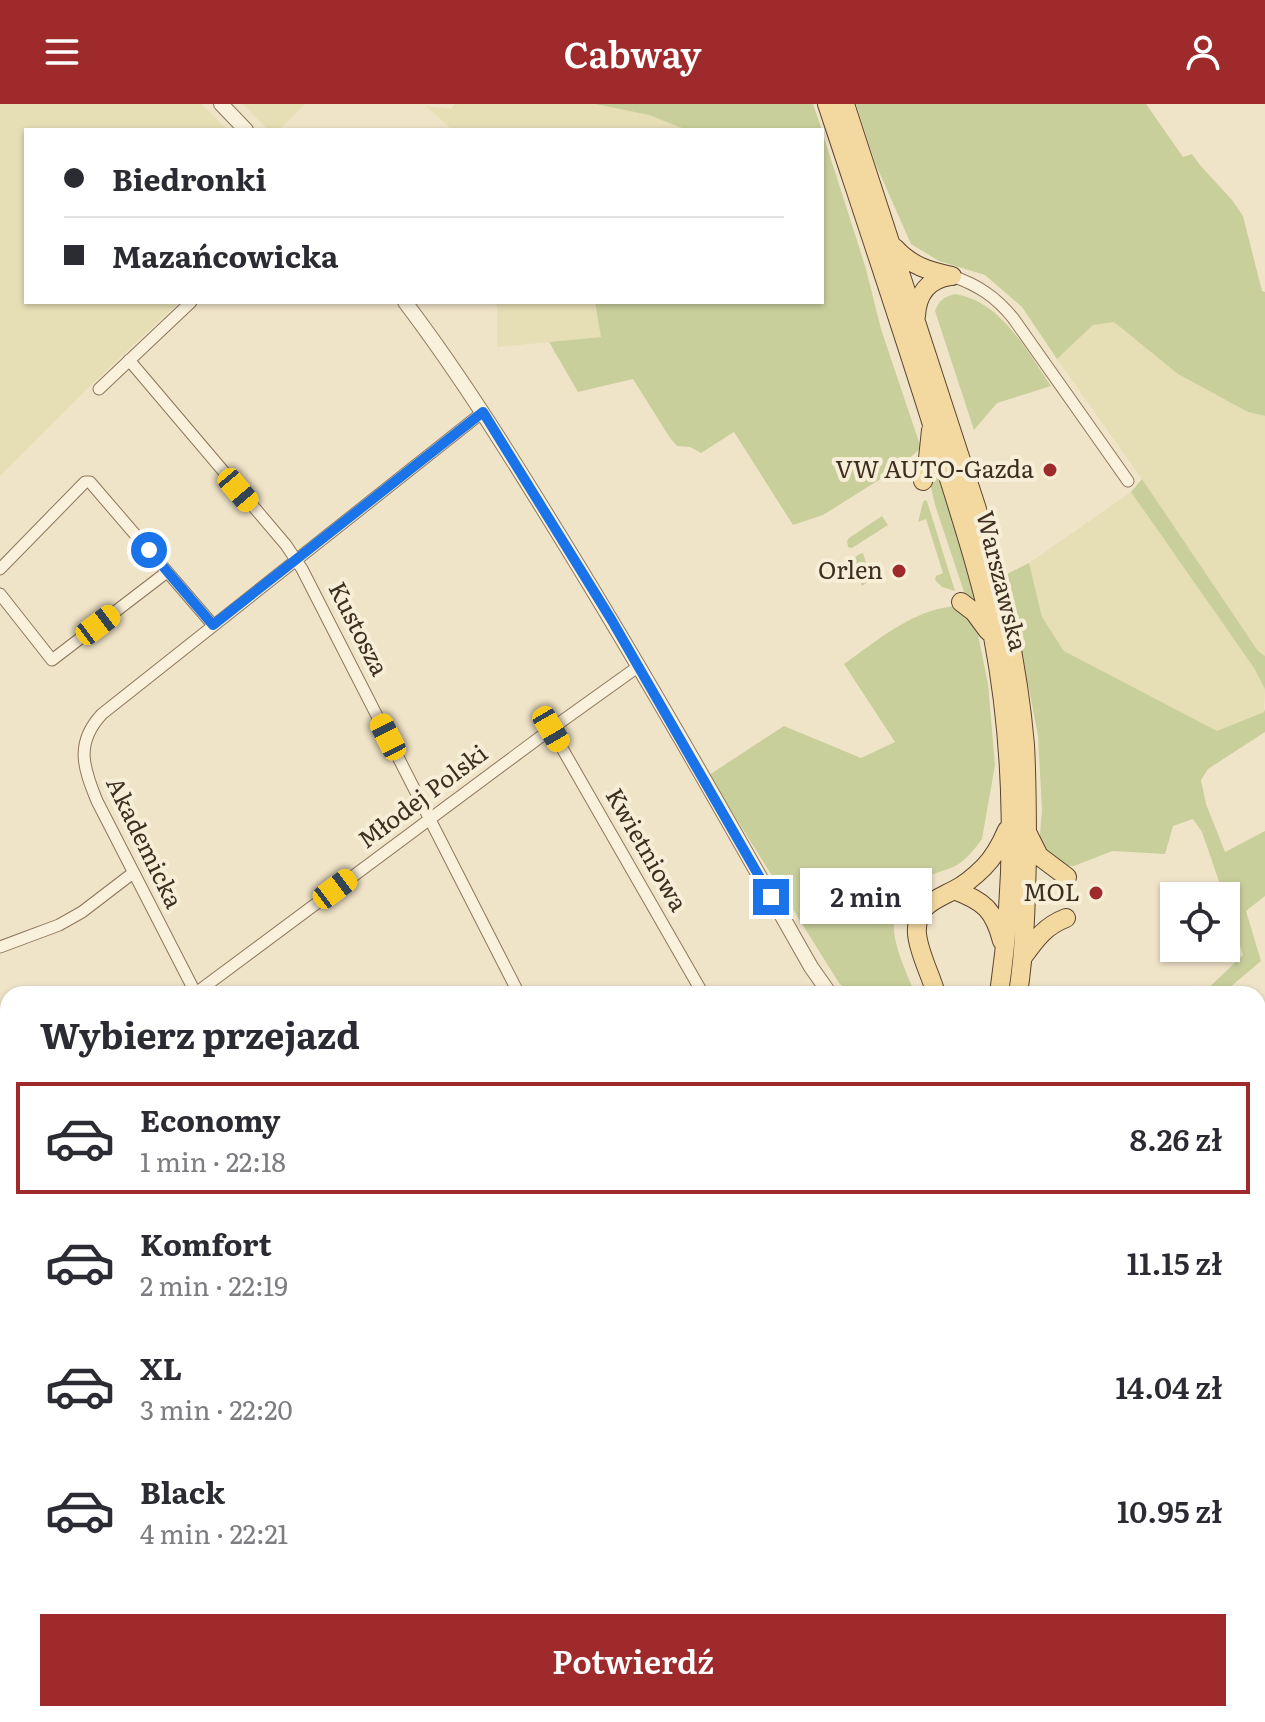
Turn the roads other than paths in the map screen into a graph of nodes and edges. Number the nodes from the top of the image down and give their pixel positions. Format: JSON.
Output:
{"nodes":[{"id":1,"x":221,"y":104,"type":"edge"},
{"id":2,"x":827,"y":104,"type":"edge"},
{"id":3,"x":845,"y":104,"type":"edge"},
{"id":4,"x":244,"y":128,"type":"edge"},
{"id":5,"x":891,"y":242,"type":"junction"},
{"id":6,"x":952,"y":276,"type":"junction"},
{"id":7,"x":189,"y":304,"type":"edge"},
{"id":8,"x":406,"y":304,"type":"edge"},
{"id":9,"x":918,"y":326,"type":"junction"},
{"id":10,"x":129,"y":360,"type":"junction"},
{"id":11,"x":99,"y":389,"type":"dead end"},
{"id":12,"x":483,"y":412,"type":"junction"},
{"id":13,"x":931,"y":423,"type":"junction"},
{"id":14,"x":923,"y":481,"type":"dead end"},
{"id":15,"x":1128,"y":481,"type":"dead end"},
{"id":16,"x":295,"y":559,"type":"junction"},
{"id":17,"x":0,"y":569,"type":"edge"},
{"id":18,"x":167,"y":572,"type":"junction"},
{"id":19,"x":0,"y":594,"type":"edge"},
{"id":20,"x":961,"y":602,"type":"dead end"},
{"id":21,"x":213,"y":625,"type":"junction"},
{"id":22,"x":992,"y":637,"type":"junction"},
{"id":23,"x":639,"y":666,"type":"junction"},
{"id":24,"x":551,"y":729,"type":"junction"},
{"id":25,"x":430,"y":819,"type":"junction"},
{"id":26,"x":1018,"y":828,"type":"junction"},
{"id":27,"x":133,"y":873,"type":"junction"},
{"id":28,"x":1067,"y":877,"type":"dead end"},
{"id":29,"x":954,"y":890,"type":"junction"},
{"id":30,"x":1066,"y":918,"type":"dead end"},
{"id":31,"x":0,"y":947,"type":"edge"},
{"id":32,"x":1013,"y":956,"type":"junction"},
{"id":33,"x":192,"y":986,"type":"edge"},
{"id":34,"x":207,"y":986,"type":"edge"},
{"id":35,"x":515,"y":986,"type":"edge"},
{"id":36,"x":698,"y":986,"type":"edge"},
{"id":37,"x":824,"y":986,"type":"edge"},
{"id":38,"x":933,"y":986,"type":"edge"},
{"id":39,"x":1002,"y":986,"type":"edge"},
{"id":40,"x":1017,"y":986,"type":"edge"}],
"edges":[{"from":1,"to":4,"type":"street"},
{"from":2,"to":13,"type":"main road","name":"Warszawska"},
{"from":3,"to":5,"type":"main road","name":"Warszawska"},
{"from":5,"to":6,"type":"main road"},
{"from":5,"to":9,"type":"main road","name":"Warszawska"},
{"from":6,"to":9,"type":"main road"},
{"from":6,"to":15,"type":"street"},
{"from":7,"to":10,"type":"street"},
{"from":8,"to":12,"type":"street"},
{"from":9,"to":26,"type":"main road","name":"Warszawska"},
{"from":10,"to":11,"type":"street"},
{"from":10,"to":16,"type":"street","name":"Kustosza"},
{"from":12,"to":16,"type":"street","name":"Akademicka"},
{"from":12,"to":23,"type":"street"},
{"from":13,"to":14,"type":"main road"},
{"from":13,"to":22,"type":"main road","name":"Warszawska"},
{"from":16,"to":21,"type":"street","name":"Akademicka"},
{"from":16,"to":25,"type":"street","name":"Kustosza"},
{"from":17,"to":18,"type":"street"},
{"from":18,"to":19,"type":"street"},
{"from":18,"to":21,"type":"street"},
{"from":20,"to":22,"type":"main road"},
{"from":21,"to":27,"type":"street","name":"Akademicka"},
{"from":22,"to":26,"type":"main road","name":"Warszawska"},
{"from":23,"to":24,"type":"street","name":"Młodej Polski"},
{"from":23,"to":37,"type":"street"},
{"from":24,"to":25,"type":"street","name":"Młodej Polski"},
{"from":24,"to":36,"type":"street","name":"Kwietniowa"},
{"from":25,"to":34,"type":"street","name":"Młodej Polski"},
{"from":25,"to":35,"type":"street","name":"Kustosza"},
{"from":26,"to":28,"type":"main road"},
{"from":26,"to":29,"type":"main road"},
{"from":26,"to":32,"type":"main road","name":"Warszawska"},
{"from":27,"to":31,"type":"street"},
{"from":27,"to":33,"type":"street","name":"Akademicka"},
{"from":29,"to":32,"type":"main road"},
{"from":29,"to":38,"type":"main road"},
{"from":30,"to":32,"type":"main road"},
{"from":32,"to":39,"type":"main road","name":"Warszawska"},
{"from":32,"to":40,"type":"main road","name":"Warszawska"}]}
